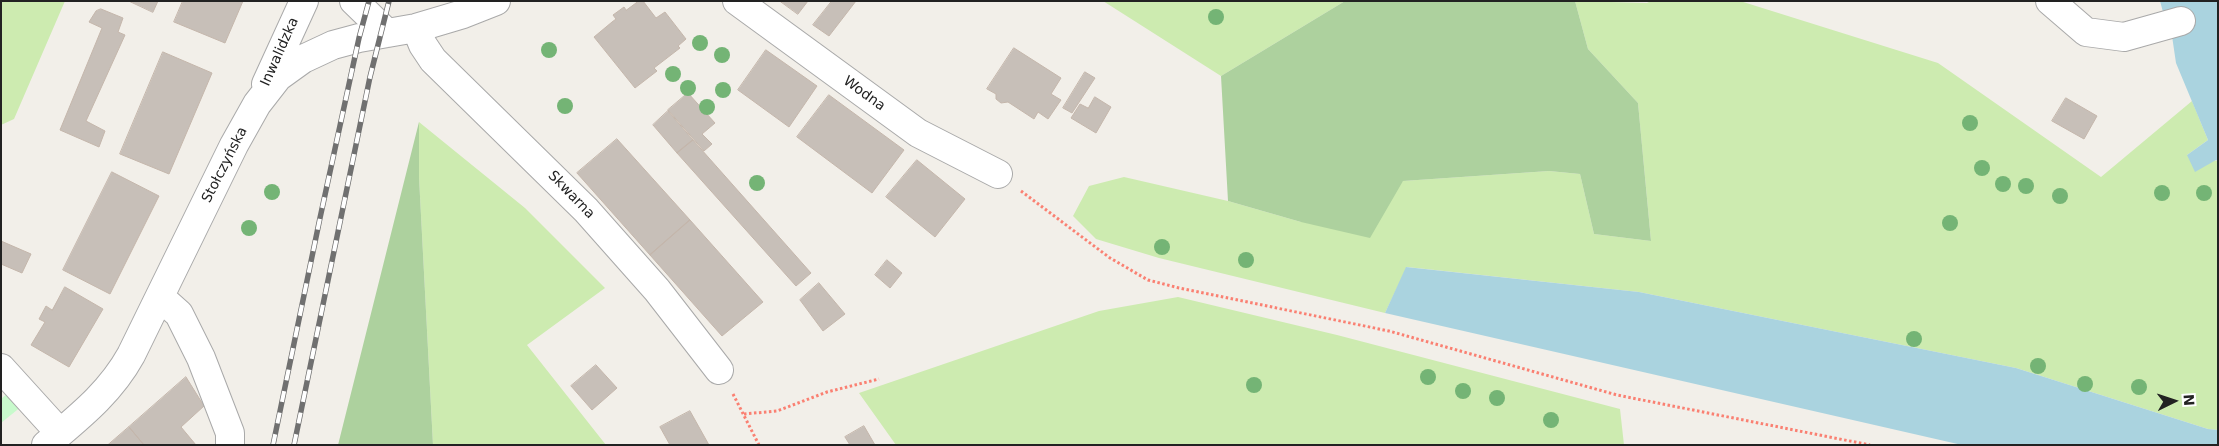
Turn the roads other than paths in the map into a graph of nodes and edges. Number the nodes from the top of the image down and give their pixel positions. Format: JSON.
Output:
{"nodes":[{"id":1,"x":304,"y":1,"type":"edge"},
{"id":2,"x":354,"y":1,"type":"edge"},
{"id":3,"x":496,"y":1,"type":"edge"},
{"id":4,"x":737,"y":1,"type":"edge"},
{"id":5,"x":2050,"y":1,"type":"edge"},
{"id":6,"x":2182,"y":21,"type":"dead end"},
{"id":7,"x":416,"y":28,"type":"junction"},
{"id":8,"x":387,"y":33,"type":"junction"},
{"id":9,"x":257,"y":104,"type":"junction"},
{"id":10,"x":998,"y":174,"type":"road end"},
{"id":11,"x":160,"y":297,"type":"junction"},
{"id":12,"x":1,"y":368,"type":"edge"},
{"id":13,"x":719,"y":370,"type":"road end"},
{"id":14,"x":53,"y":439,"type":"edge"},
{"id":15,"x":230,"y":445,"type":"edge"}],
"edges":[{"from":1,"to":9,"type":"street","name":"Inwalidzka"},
{"from":2,"to":8,"type":"street"},
{"from":3,"to":7,"type":"street","name":"Stołczyńska"},
{"from":4,"to":10,"type":"street","name":"Wodna"},
{"from":5,"to":6,"type":"street"},
{"from":7,"to":8,"type":"street","name":"Stołczyńska"},
{"from":7,"to":13,"type":"street","name":"Skwarna"},
{"from":8,"to":9,"type":"street","name":"Stołczyńska"},
{"from":9,"to":11,"type":"street","name":"Stołczyńska"},
{"from":11,"to":14,"type":"street","name":"Stołczyńska"},
{"from":11,"to":15,"type":"street"},
{"from":12,"to":14,"type":"street"}]}
